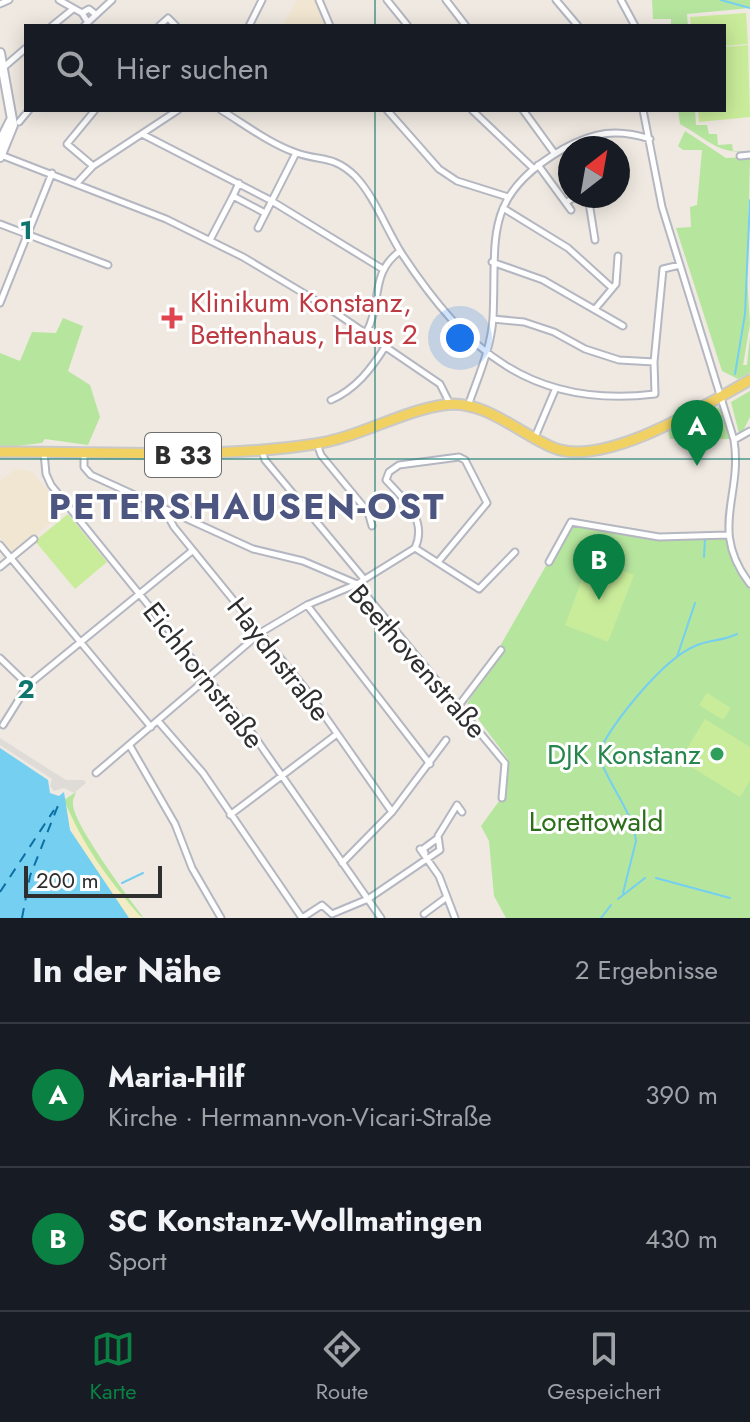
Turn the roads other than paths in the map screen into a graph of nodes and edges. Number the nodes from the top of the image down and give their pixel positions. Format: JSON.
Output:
{"nodes":[{"id":1,"x":9,"y":0,"type":"edge"},
{"id":2,"x":59,"y":0,"type":"edge"},
{"id":3,"x":112,"y":0,"type":"edge"},
{"id":4,"x":262,"y":0,"type":"edge"},
{"id":5,"x":319,"y":0,"type":"edge"},
{"id":6,"x":387,"y":0,"type":"edge"},
{"id":7,"x":446,"y":0,"type":"edge"},
{"id":8,"x":556,"y":0,"type":"edge"},
{"id":9,"x":621,"y":0,"type":"edge"},
{"id":10,"x":0,"y":4,"type":"edge"},
{"id":11,"x":73,"y":9,"type":"junction"},
{"id":12,"x":82,"y":13,"type":"junction"},
{"id":13,"x":94,"y":13,"type":"junction"},
{"id":14,"x":54,"y":24,"type":"edge"},
{"id":15,"x":88,"y":24,"type":"edge"},
{"id":16,"x":250,"y":24,"type":"edge"},
{"id":17,"x":329,"y":24,"type":"edge"},
{"id":18,"x":406,"y":24,"type":"edge"},
{"id":19,"x":464,"y":24,"type":"edge"},
{"id":20,"x":576,"y":24,"type":"edge"},
{"id":21,"x":634,"y":24,"type":"edge"},
{"id":22,"x":24,"y":50,"type":"edge"},
{"id":23,"x":0,"y":53,"type":"edge"},
{"id":24,"x":4,"y":67,"type":"junction"},
{"id":25,"x":26,"y":112,"type":"edge"},
{"id":26,"x":93,"y":112,"type":"edge"},
{"id":27,"x":175,"y":112,"type":"edge"},
{"id":28,"x":224,"y":112,"type":"edge"},
{"id":29,"x":389,"y":112,"type":"edge"},
{"id":30,"x":474,"y":112,"type":"edge"},
{"id":31,"x":524,"y":112,"type":"edge"},
{"id":32,"x":644,"y":112,"type":"edge"},
{"id":33,"x":15,"y":121,"type":"junction"},
{"id":34,"x":142,"y":134,"type":"junction"},
{"id":35,"x":651,"y":140,"type":"junction"},
{"id":36,"x":0,"y":142,"type":"edge"},
{"id":37,"x":296,"y":153,"type":"junction"},
{"id":38,"x":555,"y":154,"type":"junction"},
{"id":39,"x":750,"y":155,"type":"edge"},
{"id":40,"x":0,"y":156,"type":"edge"},
{"id":41,"x":740,"y":156,"type":"dead end"},
{"id":42,"x":93,"y":166,"type":"junction"},
{"id":43,"x":536,"y":167,"type":"junction"},
{"id":44,"x":52,"y":173,"type":"junction"},
{"id":45,"x":77,"y":183,"type":"junction"},
{"id":46,"x":239,"y":183,"type":"junction"},
{"id":47,"x":558,"y":192,"type":"edge"},
{"id":48,"x":233,"y":196,"type":"junction"},
{"id":49,"x":508,"y":197,"type":"junction"},
{"id":50,"x":270,"y":200,"type":"junction"},
{"id":51,"x":503,"y":208,"type":"junction"},
{"id":52,"x":590,"y":208,"type":"edge"},
{"id":53,"x":263,"y":212,"type":"junction"},
{"id":54,"x":0,"y":224,"type":"edge"},
{"id":55,"x":258,"y":228,"type":"dead end"},
{"id":56,"x":27,"y":236,"type":"junction"},
{"id":57,"x":210,"y":240,"type":"junction"},
{"id":58,"x":595,"y":240,"type":"dead end"},
{"id":59,"x":400,"y":251,"type":"junction"},
{"id":60,"x":618,"y":256,"type":"dead end"},
{"id":61,"x":492,"y":262,"type":"junction"},
{"id":62,"x":108,"y":265,"type":"dead end"},
{"id":63,"x":680,"y":265,"type":"junction"},
{"id":64,"x":381,"y":268,"type":"junction"},
{"id":65,"x":0,"y":277,"type":"edge"},
{"id":66,"x":9,"y":280,"type":"junction"},
{"id":67,"x":611,"y":287,"type":"junction"},
{"id":68,"x":0,"y":303,"type":"edge"},
{"id":69,"x":595,"y":309,"type":"junction"},
{"id":70,"x":493,"y":319,"type":"junction"},
{"id":71,"x":623,"y":326,"type":"dead end"},
{"id":72,"x":366,"y":333,"type":"junction"},
{"id":73,"x":385,"y":347,"type":"junction"},
{"id":74,"x":487,"y":354,"type":"junction"},
{"id":75,"x":654,"y":362,"type":"junction"},
{"id":76,"x":750,"y":380,"type":"edge"},
{"id":77,"x":555,"y":390,"type":"junction"},
{"id":78,"x":721,"y":396,"type":"junction"},
{"id":79,"x":331,"y":400,"type":"dead end"},
{"id":80,"x":450,"y":404,"type":"junction"},
{"id":81,"x":468,"y":406,"type":"junction"},
{"id":82,"x":750,"y":431,"type":"edge"},
{"id":83,"x":535,"y":437,"type":"junction"},
{"id":84,"x":734,"y":440,"type":"junction"},
{"id":85,"x":317,"y":444,"type":"junction"},
{"id":86,"x":262,"y":451,"type":"junction"},
{"id":87,"x":0,"y":452,"type":"edge"},
{"id":88,"x":44,"y":453,"type":"junction"},
{"id":89,"x":84,"y":454,"type":"junction"},
{"id":90,"x":163,"y":508,"type":"junction"},
{"id":91,"x":372,"y":526,"type":"dead end"},
{"id":92,"x":728,"y":535,"type":"junction"},
{"id":93,"x":34,"y":539,"type":"dead end"},
{"id":94,"x":0,"y":545,"type":"edge"},
{"id":95,"x":415,"y":548,"type":"junction"},
{"id":96,"x":193,"y":550,"type":"junction"},
{"id":97,"x":515,"y":552,"type":"dead end"},
{"id":98,"x":10,"y":559,"type":"junction"},
{"id":99,"x":438,"y":562,"type":"junction"},
{"id":100,"x":549,"y":562,"type":"dead end"},
{"id":101,"x":0,"y":567,"type":"edge"},
{"id":102,"x":364,"y":579,"type":"junction"},
{"id":103,"x":357,"y":584,"type":"junction"},
{"id":104,"x":750,"y":584,"type":"edge"},
{"id":105,"x":140,"y":594,"type":"junction"},
{"id":106,"x":307,"y":605,"type":"junction"},
{"id":107,"x":260,"y":633,"type":"junction"},
{"id":108,"x":79,"y":643,"type":"junction"},
{"id":109,"x":501,"y":650,"type":"dead end"},
{"id":110,"x":0,"y":658,"type":"edge"},
{"id":111,"x":208,"y":677,"type":"junction"},
{"id":112,"x":28,"y":685,"type":"junction"},
{"id":113,"x":460,"y":704,"type":"junction"},
{"id":114,"x":158,"y":721,"type":"junction"},
{"id":115,"x":3,"y":725,"type":"dead end"},
{"id":116,"x":151,"y":727,"type":"junction"},
{"id":117,"x":337,"y":734,"type":"junction"},
{"id":118,"x":446,"y":740,"type":"dead end"},
{"id":119,"x":130,"y":746,"type":"junction"},
{"id":120,"x":430,"y":764,"type":"junction"},
{"id":121,"x":96,"y":773,"type":"dead end"},
{"id":122,"x":283,"y":777,"type":"junction"},
{"id":123,"x":502,"y":798,"type":"dead end"},
{"id":124,"x":392,"y":812,"type":"junction"},
{"id":125,"x":462,"y":812,"type":"dead end"},
{"id":126,"x":230,"y":815,"type":"junction"},
{"id":127,"x":438,"y":838,"type":"junction"},
{"id":128,"x":420,"y":849,"type":"dead end"},
{"id":129,"x":428,"y":859,"type":"junction"},
{"id":130,"x":342,"y":863,"type":"junction"},
{"id":131,"x":447,"y":897,"type":"junction"},
{"id":132,"x":368,"y":899,"type":"junction"},
{"id":133,"x":424,"y":914,"type":"dead end"},
{"id":134,"x":221,"y":918,"type":"edge"},
{"id":135,"x":302,"y":918,"type":"edge"},
{"id":136,"x":381,"y":918,"type":"edge"},
{"id":137,"x":455,"y":918,"type":"edge"}],
"edges":[{"from":1,"to":10,"type":"street"},
{"from":2,"to":11,"type":"street"},
{"from":3,"to":13,"type":"street"},
{"from":4,"to":16,"type":"street"},
{"from":5,"to":17,"type":"street"},
{"from":6,"to":18,"type":"street"},
{"from":7,"to":19,"type":"street"},
{"from":8,"to":20,"type":"street"},
{"from":9,"to":21,"type":"street"},
{"from":11,"to":12,"type":"street"},
{"from":11,"to":14,"type":"street"},
{"from":12,"to":13,"type":"street"},
{"from":12,"to":15,"type":"street"},
{"from":13,"to":15,"type":"street"},
{"from":22,"to":24,"type":"street"},
{"from":23,"to":24,"type":"main road"},
{"from":24,"to":33,"type":"main road"},
{"from":25,"to":33,"type":"street"},
{"from":26,"to":42,"type":"street"},
{"from":27,"to":34,"type":"street"},
{"from":28,"to":37,"type":"street"},
{"from":29,"to":49,"type":"street"},
{"from":30,"to":43,"type":"street"},
{"from":31,"to":38,"type":"street"},
{"from":32,"to":35,"type":"street"},
{"from":33,"to":36,"type":"main road"},
{"from":33,"to":40,"type":"main road"},
{"from":34,"to":42,"type":"street"},
{"from":34,"to":46,"type":"street"},
{"from":35,"to":38,"type":"street"},
{"from":35,"to":63,"type":"street"},
{"from":37,"to":50,"type":"street"},
{"from":37,"to":59,"type":"street"},
{"from":38,"to":43,"type":"street"},
{"from":39,"to":41,"type":"street"},
{"from":40,"to":44,"type":"street"},
{"from":42,"to":45,"type":"street"},
{"from":43,"to":47,"type":"street"},
{"from":43,"to":49,"type":"street"},
{"from":44,"to":45,"type":"street"},
{"from":44,"to":56,"type":"street"},
{"from":45,"to":57,"type":"street"},
{"from":46,"to":48,"type":"street"},
{"from":46,"to":50,"type":"street"},
{"from":48,"to":53,"type":"street"},
{"from":48,"to":57,"type":"street"},
{"from":49,"to":51,"type":"street"},
{"from":50,"to":53,"type":"street"},
{"from":50,"to":64,"type":"street"},
{"from":51,"to":61,"type":"street"},
{"from":51,"to":67,"type":"street"},
{"from":52,"to":58,"type":"street"},
{"from":53,"to":55,"type":"street"},
{"from":54,"to":56,"type":"street"},
{"from":56,"to":62,"type":"street"},
{"from":56,"to":66,"type":"street"},
{"from":57,"to":72,"type":"street"},
{"from":59,"to":64,"type":"street"},
{"from":59,"to":74,"type":"street"},
{"from":60,"to":67,"type":"street"},
{"from":61,"to":69,"type":"street"},
{"from":61,"to":70,"type":"street"},
{"from":63,"to":75,"type":"street"},
{"from":63,"to":78,"type":"street"},
{"from":64,"to":72,"type":"street"},
{"from":65,"to":66,"type":"street"},
{"from":66,"to":68,"type":"street"},
{"from":67,"to":69,"type":"street"},
{"from":69,"to":71,"type":"street"},
{"from":70,"to":74,"type":"street"},
{"from":70,"to":75,"type":"street"},
{"from":72,"to":73,"type":"street"},
{"from":73,"to":79,"type":"street"},
{"from":73,"to":80,"type":"street"},
{"from":74,"to":77,"type":"street"},
{"from":74,"to":81,"type":"street"},
{"from":75,"to":77,"type":"street"},
{"from":76,"to":78,"type":"main road","number":"B 33"},
{"from":77,"to":83,"type":"street"},
{"from":78,"to":83,"type":"main road","number":"B 33"},
{"from":78,"to":84,"type":"street"},
{"from":80,"to":81,"type":"main road","number":"B 33"},
{"from":80,"to":85,"type":"main road","number":"B 33"},
{"from":81,"to":83,"type":"main road","number":"B 33"},
{"from":82,"to":84,"type":"street"},
{"from":84,"to":92,"type":"street"},
{"from":85,"to":86,"type":"main road","number":"B 33"},
{"from":85,"to":91,"type":"street"},
{"from":86,"to":89,"type":"main road","number":"B 33"},
{"from":86,"to":102,"type":"street"},
{"from":87,"to":88,"type":"main road","number":"B 33"},
{"from":88,"to":89,"type":"main road","number":"B 33"},
{"from":88,"to":105,"type":"street","name":"Eichhornstraße"},
{"from":89,"to":90,"type":"street","name":"Beethovenstraße"},
{"from":90,"to":96,"type":"street","name":"Haydnstraße"},
{"from":90,"to":103,"type":"street","name":"Beethovenstraße"},
{"from":92,"to":100,"type":"street"},
{"from":92,"to":104,"type":"street"},
{"from":93,"to":98,"type":"street"},
{"from":94,"to":98,"type":"street"},
{"from":95,"to":99,"type":"street"},
{"from":95,"to":99,"type":"street"},
{"from":95,"to":102,"type":"street"},
{"from":96,"to":105,"type":"street"},
{"from":96,"to":107,"type":"street","name":"Haydnstraße"},
{"from":97,"to":99,"type":"street"},
{"from":98,"to":101,"type":"street"},
{"from":98,"to":108,"type":"street"},
{"from":102,"to":103,"type":"street"},
{"from":103,"to":106,"type":"street"},
{"from":103,"to":113,"type":"street","name":"Beethovenstraße"},
{"from":105,"to":108,"type":"street"},
{"from":105,"to":111,"type":"street","name":"Eichhornstraße"},
{"from":106,"to":107,"type":"street"},
{"from":106,"to":120,"type":"street"},
{"from":107,"to":111,"type":"street"},
{"from":107,"to":117,"type":"street","name":"Haydnstraße"},
{"from":108,"to":112,"type":"street"},
{"from":108,"to":116,"type":"street"},
{"from":109,"to":113,"type":"street"},
{"from":110,"to":112,"type":"street"},
{"from":111,"to":114,"type":"street"},
{"from":111,"to":122,"type":"street","name":"Eichhornstraße"},
{"from":112,"to":115,"type":"street"},
{"from":113,"to":123,"type":"street","name":"Beethovenstraße"},
{"from":114,"to":116,"type":"street"},
{"from":114,"to":126,"type":"street"},
{"from":116,"to":119,"type":"street"},
{"from":117,"to":122,"type":"street"},
{"from":117,"to":124,"type":"street","name":"Haydnstraße"},
{"from":118,"to":120,"type":"street"},
{"from":119,"to":121,"type":"street"},
{"from":119,"to":134,"type":"street"},
{"from":120,"to":124,"type":"street"},
{"from":122,"to":126,"type":"street"},
{"from":122,"to":130,"type":"street","name":"Eichhornstraße"},
{"from":124,"to":130,"type":"street"},
{"from":125,"to":127,"type":"street"},
{"from":126,"to":135,"type":"street"},
{"from":127,"to":129,"type":"street"},
{"from":127,"to":129,"type":"street"},
{"from":128,"to":129,"type":"street"},
{"from":129,"to":131,"type":"street"},
{"from":129,"to":132,"type":"street"},
{"from":130,"to":132,"type":"street","name":"Eichhornstraße"},
{"from":131,"to":133,"type":"street"},
{"from":131,"to":137,"type":"street"},
{"from":132,"to":135,"type":"street"},
{"from":132,"to":136,"type":"street","name":"Eichhornstraße"}]}
